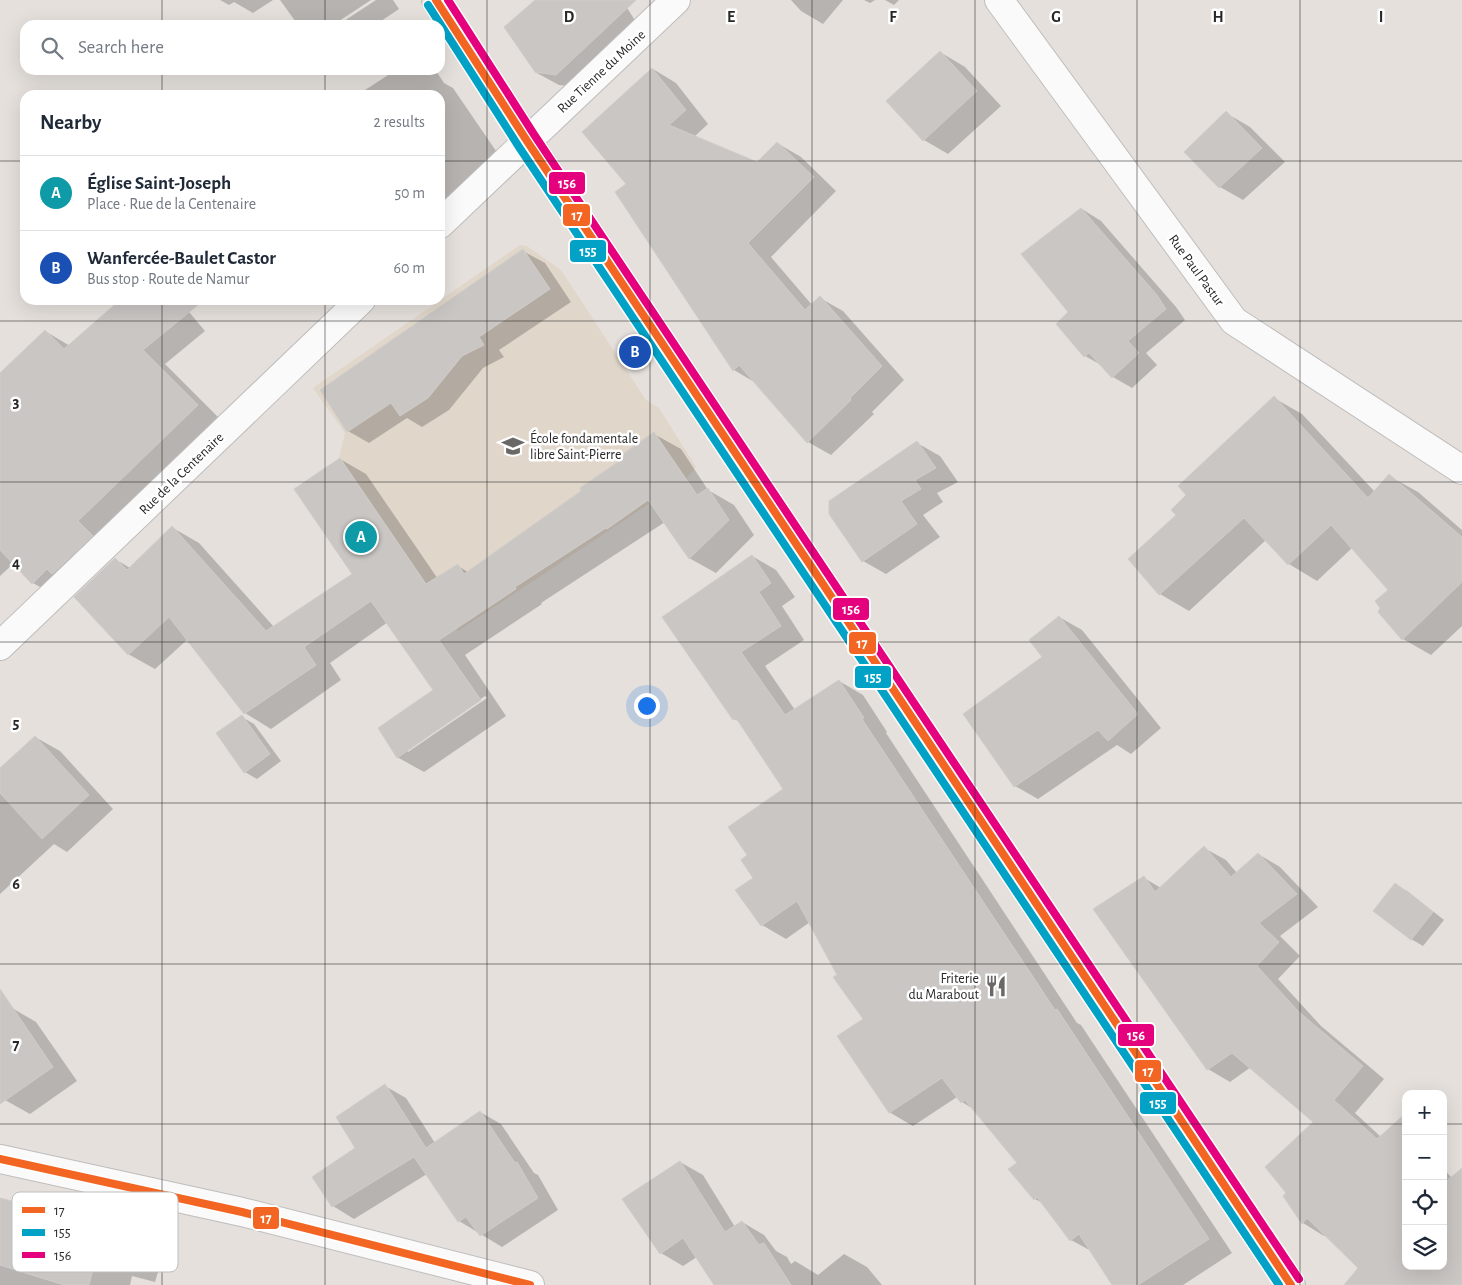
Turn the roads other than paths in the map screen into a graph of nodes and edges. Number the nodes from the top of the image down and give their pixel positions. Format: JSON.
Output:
{"nodes":[{"id":1,"x":436,"y":0,"type":"edge"},
{"id":2,"x":676,"y":0,"type":"edge"},
{"id":3,"x":999,"y":0,"type":"edge"},
{"id":4,"x":527,"y":141,"type":"junction"},
{"id":5,"x":445,"y":219,"type":"edge"},
{"id":6,"x":356,"y":305,"type":"edge"},
{"id":7,"x":1462,"y":470,"type":"edge"},
{"id":8,"x":0,"y":646,"type":"edge"},
{"id":9,"x":0,"y":1158,"type":"edge"},
{"id":10,"x":152,"y":1192,"type":"edge"},
{"id":11,"x":178,"y":1198,"type":"edge"},
{"id":12,"x":530,"y":1285,"type":"edge"},
{"id":13,"x":1291,"y":1285,"type":"edge"}],
"edges":[{"from":1,"to":4,"type":"main road"},
{"from":2,"to":4,"type":"street","name":"Rue Tienne du Moine"},
{"from":3,"to":7,"type":"street","name":"Rue Paul Pastur"},
{"from":4,"to":5,"type":"street"},
{"from":4,"to":13,"type":"main road"},
{"from":6,"to":8,"type":"street","name":"Rue de la Centenaire"},
{"from":9,"to":10,"type":"street"},
{"from":11,"to":12,"type":"street"}]}
